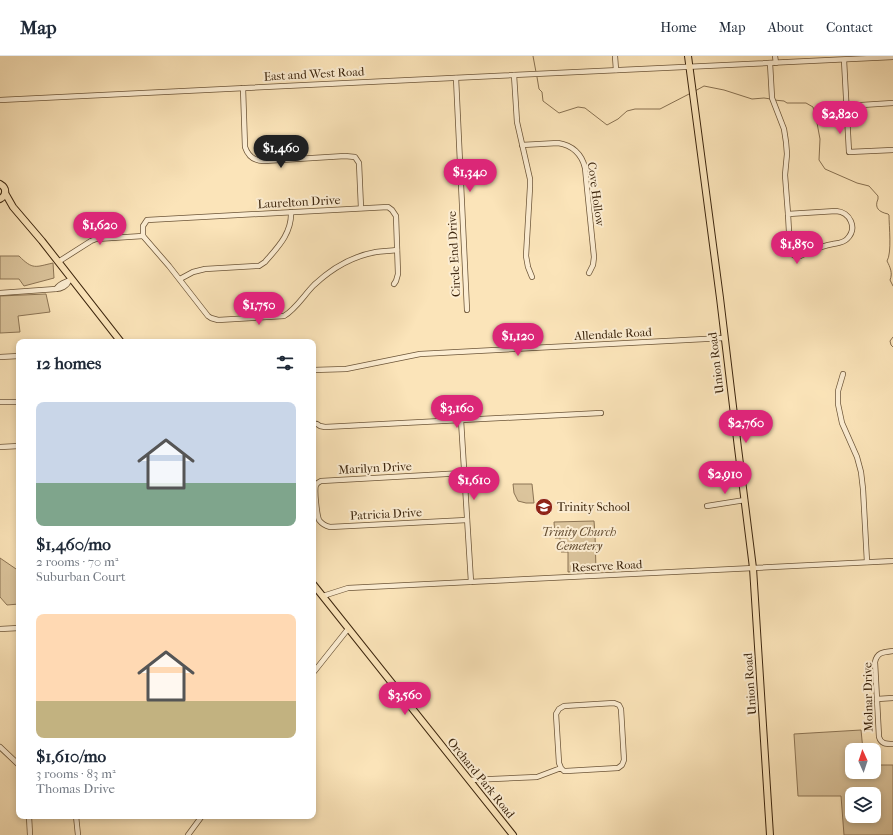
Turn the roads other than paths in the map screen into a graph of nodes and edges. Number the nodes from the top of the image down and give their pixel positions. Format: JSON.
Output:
{"nodes":[{"id":1,"x":615,"y":56,"type":"edge"},
{"id":2,"x":688,"y":56,"type":"edge"},
{"id":3,"x":775,"y":56,"type":"edge"},
{"id":4,"x":893,"y":57,"type":"edge"},
{"id":5,"x":834,"y":58,"type":"edge"},
{"id":6,"x":844,"y":60,"type":"junction"},
{"id":7,"x":773,"y":63,"type":"junction"},
{"id":8,"x":689,"y":66,"type":"junction"},
{"id":9,"x":616,"y":70,"type":"junction"},
{"id":10,"x":514,"y":75,"type":"junction"},
{"id":11,"x":456,"y":78,"type":"junction"},
{"id":12,"x":243,"y":88,"type":"junction"},
{"id":13,"x":0,"y":100,"type":"edge"},
{"id":14,"x":893,"y":104,"type":"edge"},
{"id":15,"x":846,"y":106,"type":"junction"},
{"id":16,"x":522,"y":145,"type":"junction"},
{"id":17,"x":893,"y":150,"type":"edge"},
{"id":18,"x":0,"y":184,"type":"edge"},
{"id":19,"x":6,"y":193,"type":"junction"},
{"id":20,"x":0,"y":200,"type":"edge"},
{"id":21,"x":13,"y":207,"type":"junction"},
{"id":22,"x":361,"y":208,"type":"junction"},
{"id":23,"x":291,"y":212,"type":"junction"},
{"id":24,"x":788,"y":214,"type":"junction"},
{"id":25,"x":143,"y":236,"type":"junction"},
{"id":26,"x":397,"y":250,"type":"junction"},
{"id":27,"x":58,"y":262,"type":"junction"},
{"id":28,"x":589,"y":273,"type":"dead end"},
{"id":29,"x":532,"y":277,"type":"dead end"},
{"id":30,"x":180,"y":279,"type":"junction"},
{"id":31,"x":70,"y":280,"type":"junction"},
{"id":32,"x":394,"y":284,"type":"dead end"},
{"id":33,"x":0,"y":293,"type":"edge"},
{"id":34,"x":467,"y":310,"type":"dead end"},
{"id":35,"x":724,"y":338,"type":"junction"},
{"id":36,"x":119,"y":339,"type":"edge"},
{"id":37,"x":16,"y":356,"type":"edge"},
{"id":38,"x":0,"y":357,"type":"edge"},
{"id":39,"x":316,"y":370,"type":"edge"},
{"id":40,"x":842,"y":374,"type":"dead end"},
{"id":41,"x":0,"y":402,"type":"edge"},
{"id":42,"x":16,"y":402,"type":"edge"},
{"id":43,"x":601,"y":413,"type":"dead end"},
{"id":44,"x":461,"y":420,"type":"junction"},
{"id":45,"x":317,"y":424,"type":"dead end"},
{"id":46,"x":16,"y":446,"type":"edge"},
{"id":47,"x":0,"y":447,"type":"edge"},
{"id":48,"x":464,"y":473,"type":"junction"},
{"id":49,"x":316,"y":486,"type":"edge"},
{"id":50,"x":745,"y":500,"type":"junction"},
{"id":51,"x":707,"y":506,"type":"dead end"},
{"id":52,"x":316,"y":511,"type":"edge"},
{"id":53,"x":467,"y":520,"type":"junction"},
{"id":54,"x":893,"y":561,"type":"edge"},
{"id":55,"x":867,"y":562,"type":"junction"},
{"id":56,"x":753,"y":568,"type":"junction"},
{"id":57,"x":471,"y":582,"type":"junction"},
{"id":58,"x":316,"y":588,"type":"edge"},
{"id":59,"x":323,"y":596,"type":"junction"},
{"id":60,"x":16,"y":628,"type":"edge"},
{"id":61,"x":0,"y":629,"type":"edge"},
{"id":62,"x":348,"y":629,"type":"junction"},
{"id":63,"x":893,"y":651,"type":"edge"},
{"id":64,"x":316,"y":669,"type":"edge"},
{"id":65,"x":893,"y":698,"type":"edge"},
{"id":66,"x":877,"y":699,"type":"junction"},
{"id":67,"x":893,"y":744,"type":"edge"},
{"id":68,"x":1,"y":749,"type":"edge"},
{"id":69,"x":16,"y":762,"type":"edge"},
{"id":70,"x":561,"y":768,"type":"junction"},
{"id":71,"x":469,"y":780,"type":"junction"},
{"id":72,"x":29,"y":819,"type":"edge"},
{"id":73,"x":76,"y":819,"type":"edge"},
{"id":74,"x":200,"y":819,"type":"edge"},
{"id":75,"x":30,"y":835,"type":"edge"},
{"id":76,"x":78,"y":835,"type":"edge"},
{"id":77,"x":188,"y":835,"type":"edge"},
{"id":78,"x":513,"y":835,"type":"edge"},
{"id":79,"x":770,"y":835,"type":"edge"}],
"edges":[{"from":1,"to":9,"type":"street"},
{"from":2,"to":8,"type":"main road","name":"Union Road"},
{"from":3,"to":7,"type":"street"},
{"from":4,"to":6,"type":"street","name":"East and West Road"},
{"from":5,"to":6,"type":"street","name":"East and West Road"},
{"from":5,"to":7,"type":"street","name":"East and West Road"},
{"from":6,"to":15,"type":"street"},
{"from":7,"to":8,"type":"street","name":"East and West Road"},
{"from":7,"to":24,"type":"street"},
{"from":8,"to":9,"type":"street","name":"East and West Road"},
{"from":8,"to":35,"type":"main road","name":"Union Road"},
{"from":9,"to":10,"type":"street","name":"East and West Road"},
{"from":10,"to":11,"type":"street","name":"East and West Road"},
{"from":10,"to":16,"type":"street"},
{"from":11,"to":12,"type":"street","name":"East and West Road"},
{"from":11,"to":34,"type":"street","name":"Circle End Drive"},
{"from":12,"to":13,"type":"street","name":"East and West Road"},
{"from":12,"to":22,"type":"street"},
{"from":14,"to":15,"type":"street"},
{"from":15,"to":17,"type":"street"},
{"from":16,"to":28,"type":"street","name":"Cove Hollow"},
{"from":16,"to":29,"type":"street"},
{"from":18,"to":19,"type":"main road"},
{"from":19,"to":20,"type":"main road"},
{"from":19,"to":21,"type":"main road"},
{"from":20,"to":21,"type":"main road"},
{"from":21,"to":27,"type":"main road"},
{"from":22,"to":23,"type":"street","name":"Laurelton Drive"},
{"from":22,"to":26,"type":"street","name":"Laurelton Drive"},
{"from":23,"to":25,"type":"street","name":"Laurelton Drive"},
{"from":23,"to":30,"type":"street"},
{"from":24,"to":24,"type":"street"},
{"from":25,"to":27,"type":"street"},
{"from":25,"to":30,"type":"street"},
{"from":26,"to":30,"type":"street"},
{"from":26,"to":32,"type":"street","name":"Laurelton Drive"},
{"from":27,"to":31,"type":"main road"},
{"from":31,"to":33,"type":"street"},
{"from":31,"to":36,"type":"main road"},
{"from":35,"to":39,"type":"street","name":"Allendale Road"},
{"from":35,"to":50,"type":"main road","name":"Union Road"},
{"from":37,"to":38,"type":"street"},
{"from":40,"to":55,"type":"street"},
{"from":41,"to":42,"type":"street"},
{"from":43,"to":44,"type":"street"},
{"from":44,"to":45,"type":"street"},
{"from":44,"to":48,"type":"street"},
{"from":46,"to":47,"type":"street"},
{"from":48,"to":49,"type":"street","name":"Marilyn Drive"},
{"from":48,"to":53,"type":"street"},
{"from":50,"to":51,"type":"street"},
{"from":50,"to":56,"type":"main road","name":"Union Road"},
{"from":52,"to":53,"type":"street","name":"Patricia Drive"},
{"from":53,"to":57,"type":"street"},
{"from":54,"to":55,"type":"street","name":"Reserve Road"},
{"from":55,"to":56,"type":"street","name":"Reserve Road"},
{"from":56,"to":57,"type":"street","name":"Reserve Road"},
{"from":56,"to":79,"type":"main road","name":"Union Road"},
{"from":57,"to":59,"type":"street","name":"Reserve Road"},
{"from":58,"to":59,"type":"main road","name":"Orchard Park Road"},
{"from":59,"to":62,"type":"main road","name":"Orchard Park Road"},
{"from":60,"to":61,"type":"street"},
{"from":62,"to":64,"type":"street"},
{"from":62,"to":71,"type":"main road","name":"Orchard Park Road"},
{"from":63,"to":66,"type":"street","name":"Molnar Drive"},
{"from":65,"to":66,"type":"street"},
{"from":66,"to":67,"type":"street","name":"Molnar Drive"},
{"from":68,"to":69,"type":"street"},
{"from":70,"to":70,"type":"street"},
{"from":70,"to":71,"type":"street"},
{"from":71,"to":78,"type":"main road","name":"Orchard Park Road"},
{"from":72,"to":75,"type":"street"},
{"from":73,"to":76,"type":"street"},
{"from":74,"to":77,"type":"street"}]}
